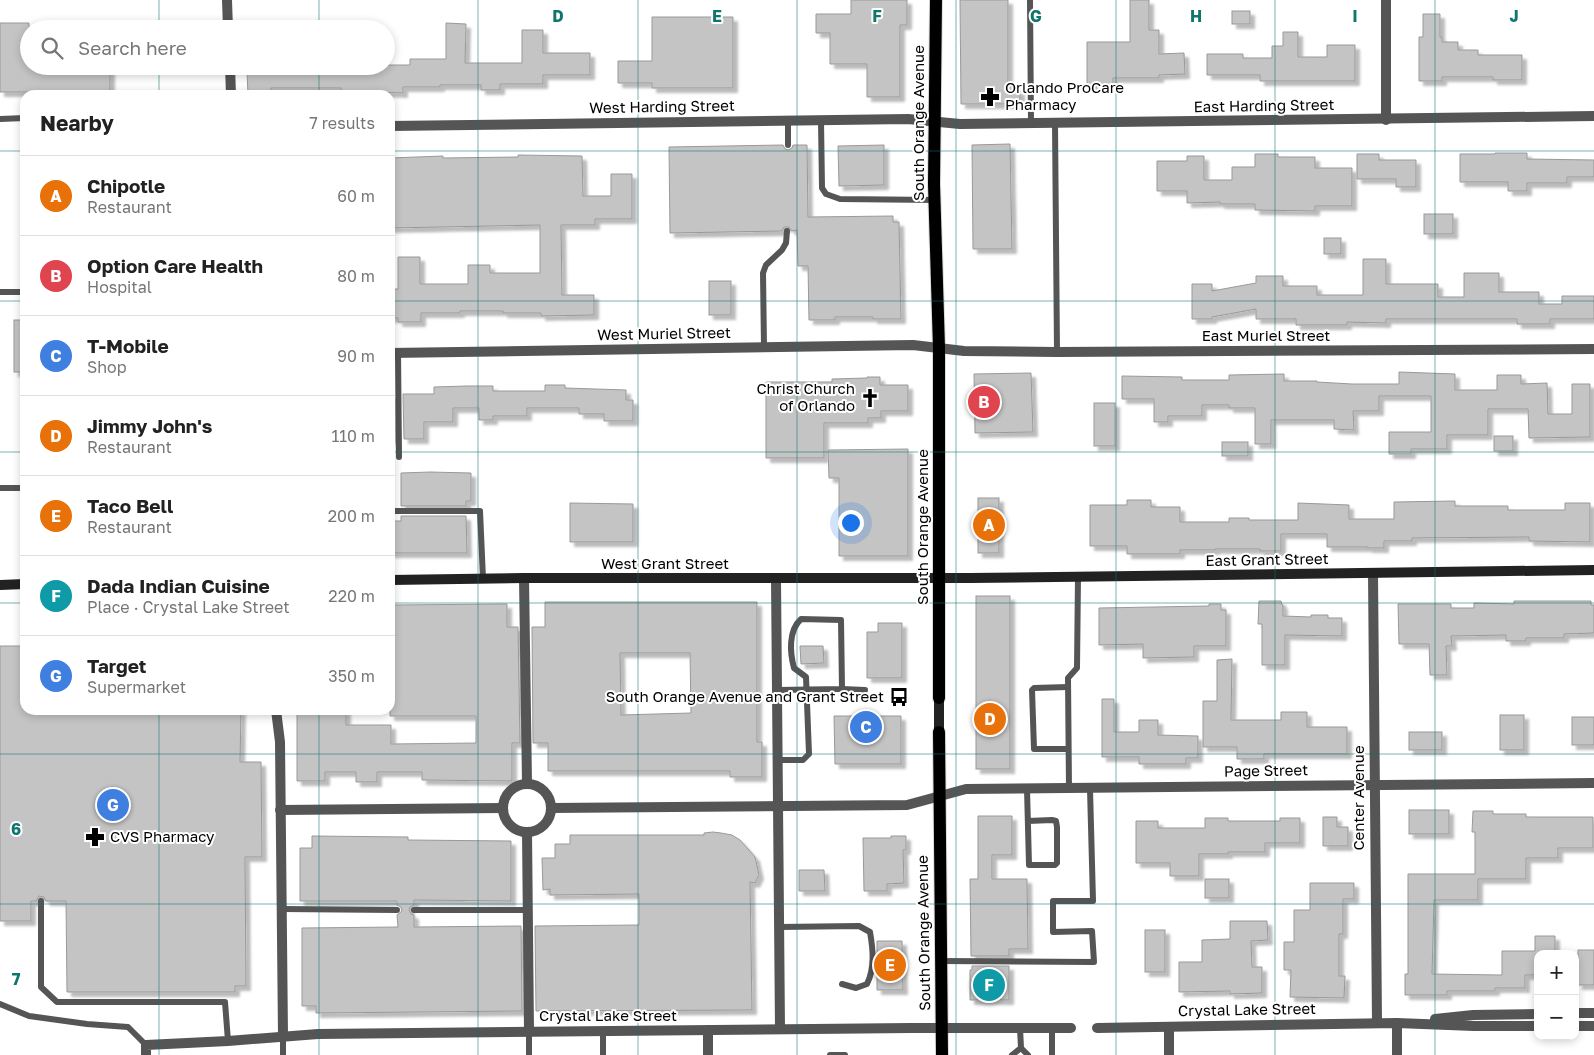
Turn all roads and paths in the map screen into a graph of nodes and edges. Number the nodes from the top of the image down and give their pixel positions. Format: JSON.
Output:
{"nodes":[{"id":1,"x":227,"y":0,"type":"edge"},
{"id":2,"x":936,"y":0,"type":"edge"},
{"id":3,"x":1030,"y":0,"type":"edge"},
{"id":4,"x":1386,"y":0,"type":"edge"},
{"id":5,"x":228,"y":20,"type":"edge"},
{"id":6,"x":230,"y":75,"type":"edge"},
{"id":7,"x":231,"y":90,"type":"edge"},
{"id":8,"x":1594,"y":116,"type":"edge"},
{"id":9,"x":20,"y":118,"type":"edge"},
{"id":10,"x":0,"y":119,"type":"edge"},
{"id":11,"x":821,"y":120,"type":"junction"},
{"id":12,"x":1386,"y":120,"type":"junction"},
{"id":13,"x":788,"y":121,"type":"junction"},
{"id":14,"x":934,"y":122,"type":"junction"},
{"id":15,"x":1031,"y":123,"type":"junction"},
{"id":16,"x":1055,"y":123,"type":"junction"},
{"id":17,"x":395,"y":126,"type":"edge"},
{"id":18,"x":788,"y":145,"type":"dead end"},
{"id":19,"x":935,"y":200,"type":"junction"},
{"id":20,"x":787,"y":231,"type":"dead end"},
{"id":21,"x":0,"y":292,"type":"edge"},
{"id":22,"x":20,"y":292,"type":"edge"},
{"id":23,"x":764,"y":347,"type":"junction"},
{"id":24,"x":939,"y":348,"type":"junction"},
{"id":25,"x":1594,"y":348,"type":"edge"},
{"id":26,"x":1057,"y":352,"type":"junction"},
{"id":27,"x":395,"y":353,"type":"edge"},
{"id":28,"x":395,"y":374,"type":"edge"},
{"id":29,"x":399,"y":457,"type":"dead end"},
{"id":30,"x":0,"y":488,"type":"edge"},
{"id":31,"x":20,"y":488,"type":"edge"},
{"id":32,"x":395,"y":511,"type":"edge"},
{"id":33,"x":1594,"y":570,"type":"edge"},
{"id":34,"x":1374,"y":574,"type":"junction"},
{"id":35,"x":1078,"y":577,"type":"junction"},
{"id":36,"x":524,"y":578,"type":"junction"},
{"id":37,"x":940,"y":578,"type":"junction"},
{"id":38,"x":483,"y":579,"type":"junction"},
{"id":39,"x":776,"y":579,"type":"junction"},
{"id":40,"x":395,"y":580,"type":"edge"},
{"id":41,"x":20,"y":584,"type":"edge"},
{"id":42,"x":0,"y":585,"type":"edge"},
{"id":43,"x":1068,"y":687,"type":"junction"},
{"id":44,"x":842,"y":689,"type":"junction"},
{"id":45,"x":777,"y":690,"type":"junction"},
{"id":46,"x":807,"y":690,"type":"junction"},
{"id":47,"x":865,"y":690,"type":"dead end"},
{"id":48,"x":939,"y":698,"type":"joint"},
{"id":49,"x":277,"y":715,"type":"edge"},
{"id":50,"x":939,"y":732,"type":"joint"},
{"id":51,"x":1068,"y":749,"type":"junction"},
{"id":52,"x":778,"y":760,"type":"junction"},
{"id":53,"x":527,"y":783,"type":"junction"},
{"id":54,"x":1594,"y":783,"type":"edge"},
{"id":55,"x":1374,"y":785,"type":"junction"},
{"id":56,"x":1027,"y":789,"type":"junction"},
{"id":57,"x":1069,"y":789,"type":"junction"},
{"id":58,"x":1090,"y":789,"type":"junction"},
{"id":59,"x":939,"y":797,"type":"junction"},
{"id":60,"x":778,"y":806,"type":"junction"},
{"id":61,"x":503,"y":808,"type":"junction"},
{"id":62,"x":551,"y":808,"type":"junction"},
{"id":63,"x":280,"y":810,"type":"junction"},
{"id":64,"x":1028,"y":821,"type":"junction"},
{"id":65,"x":527,"y":832,"type":"junction"},
{"id":66,"x":41,"y":901,"type":"dead end"},
{"id":67,"x":282,"y":909,"type":"junction"},
{"id":68,"x":397,"y":910,"type":"dead end"},
{"id":69,"x":414,"y":910,"type":"dead end"},
{"id":70,"x":528,"y":910,"type":"junction"},
{"id":71,"x":779,"y":926,"type":"junction"},
{"id":72,"x":940,"y":961,"type":"junction"},
{"id":73,"x":842,"y":984,"type":"dead end"},
{"id":74,"x":0,"y":1004,"type":"edge"},
{"id":75,"x":1579,"y":1013,"type":"edge"},
{"id":76,"x":1594,"y":1013,"type":"edge"},
{"id":77,"x":1534,"y":1014,"type":"edge"},
{"id":78,"x":1397,"y":1022,"type":"junction"},
{"id":79,"x":1377,"y":1023,"type":"junction"},
{"id":80,"x":1534,"y":1026,"type":"edge"},
{"id":81,"x":1579,"y":1026,"type":"edge"},
{"id":82,"x":1594,"y":1026,"type":"edge"},
{"id":83,"x":1169,"y":1027,"type":"junction"},
{"id":84,"x":942,"y":1028,"type":"junction"},
{"id":85,"x":1020,"y":1028,"type":"junction"},
{"id":86,"x":1052,"y":1028,"type":"junction"},
{"id":87,"x":1071,"y":1028,"type":"dead end"},
{"id":88,"x":1098,"y":1028,"type":"dead end"},
{"id":89,"x":780,"y":1029,"type":"junction"},
{"id":90,"x":708,"y":1030,"type":"junction"},
{"id":91,"x":529,"y":1031,"type":"junction"},
{"id":92,"x":603,"y":1031,"type":"junction"},
{"id":93,"x":283,"y":1036,"type":"junction"},
{"id":94,"x":228,"y":1041,"type":"junction"},
{"id":95,"x":1021,"y":1048,"type":"junction"},
{"id":96,"x":146,"y":1050,"type":"edge"},
{"id":97,"x":283,"y":1055,"type":"edge"},
{"id":98,"x":529,"y":1055,"type":"edge"},
{"id":99,"x":603,"y":1055,"type":"edge"},
{"id":100,"x":708,"y":1055,"type":"edge"},
{"id":101,"x":830,"y":1055,"type":"edge"},
{"id":102,"x":845,"y":1055,"type":"edge"},
{"id":103,"x":942,"y":1055,"type":"edge"},
{"id":104,"x":1012,"y":1055,"type":"edge"},
{"id":105,"x":1028,"y":1055,"type":"edge"},
{"id":106,"x":1052,"y":1055,"type":"edge"},
{"id":107,"x":1169,"y":1055,"type":"edge"},
{"id":108,"x":1397,"y":1055,"type":"edge"}],
"edges":[{"from":1,"to":5,"type":"street"},
{"from":2,"to":14,"type":"main road","name":"South Orange Avenue"},
{"from":3,"to":15,"type":"lane"},
{"from":4,"to":12,"type":"street"},
{"from":6,"to":7,"type":"street"},
{"from":8,"to":12,"type":"street","name":"East Harding Street"},
{"from":9,"to":10,"type":"lane"},
{"from":11,"to":13,"type":"street","name":"West Harding Street"},
{"from":11,"to":14,"type":"street","name":"West Harding Street"},
{"from":11,"to":19,"type":"lane"},
{"from":12,"to":16,"type":"street","name":"East Harding Street"},
{"from":13,"to":17,"type":"street","name":"West Harding Street"},
{"from":13,"to":18,"type":"lane"},
{"from":14,"to":15,"type":"street","name":"East Harding Street"},
{"from":14,"to":19,"type":"main road","name":"South Orange Avenue"},
{"from":15,"to":16,"type":"street","name":"East Harding Street"},
{"from":16,"to":26,"type":"lane"},
{"from":19,"to":24,"type":"main road","name":"South Orange Avenue"},
{"from":20,"to":23,"type":"lane"},
{"from":21,"to":22,"type":"lane"},
{"from":23,"to":24,"type":"street","name":"West Muriel Street"},
{"from":23,"to":27,"type":"street","name":"West Muriel Street"},
{"from":24,"to":26,"type":"street","name":"East Muriel Street"},
{"from":24,"to":37,"type":"main road","name":"South Orange Avenue"},
{"from":25,"to":26,"type":"street","name":"East Muriel Street"},
{"from":28,"to":29,"type":"lane"},
{"from":30,"to":31,"type":"lane"},
{"from":32,"to":38,"type":"lane"},
{"from":33,"to":34,"type":"street","name":"East Grant Street"},
{"from":34,"to":35,"type":"street","name":"East Grant Street"},
{"from":34,"to":55,"type":"street","name":"Center Avenue"},
{"from":35,"to":37,"type":"street","name":"East Grant Street"},
{"from":35,"to":43,"type":"lane"},
{"from":36,"to":38,"type":"street","name":"West Grant Street"},
{"from":36,"to":39,"type":"street","name":"West Grant Street"},
{"from":36,"to":53,"type":"street"},
{"from":37,"to":39,"type":"street","name":"West Grant Street"},
{"from":37,"to":48,"type":"main road","name":"South Orange Avenue"},
{"from":38,"to":40,"type":"street","name":"West Grant Street"},
{"from":39,"to":45,"type":"street"},
{"from":41,"to":42,"type":"street"},
{"from":43,"to":51,"type":"lane"},
{"from":43,"to":51,"type":"lane"},
{"from":44,"to":46,"type":"lane"},
{"from":44,"to":46,"type":"lane"},
{"from":44,"to":47,"type":"lane"},
{"from":45,"to":46,"type":"lane"},
{"from":45,"to":52,"type":"street"},
{"from":46,"to":52,"type":"lane"},
{"from":48,"to":50,"type":"street","name":"South Orange Avenue"},
{"from":49,"to":63,"type":"street"},
{"from":50,"to":59,"type":"main road","name":"South Orange Avenue"},
{"from":51,"to":57,"type":"lane"},
{"from":52,"to":60,"type":"street"},
{"from":53,"to":61,"type":"street"},
{"from":53,"to":62,"type":"street"},
{"from":54,"to":55,"type":"street","name":"Page Street"},
{"from":55,"to":58,"type":"street","name":"Page Street"},
{"from":55,"to":79,"type":"street","name":"Center Avenue"},
{"from":56,"to":57,"type":"street","name":"Page Street"},
{"from":56,"to":59,"type":"street","name":"Page Street"},
{"from":56,"to":64,"type":"lane"},
{"from":57,"to":58,"type":"street","name":"Page Street"},
{"from":58,"to":72,"type":"lane"},
{"from":59,"to":60,"type":"street","name":"Page Street"},
{"from":59,"to":72,"type":"main road","name":"South Orange Avenue"},
{"from":60,"to":62,"type":"street","name":"Page Street"},
{"from":60,"to":71,"type":"street"},
{"from":61,"to":63,"type":"street"},
{"from":61,"to":65,"type":"street"},
{"from":62,"to":65,"type":"street"},
{"from":63,"to":67,"type":"street"},
{"from":64,"to":64,"type":"lane"},
{"from":65,"to":70,"type":"street"},
{"from":66,"to":94,"type":"lane"},
{"from":67,"to":68,"type":"lane"},
{"from":67,"to":93,"type":"street"},
{"from":69,"to":70,"type":"lane"},
{"from":70,"to":91,"type":"street"},
{"from":71,"to":73,"type":"lane"},
{"from":71,"to":89,"type":"street"},
{"from":72,"to":84,"type":"main road","name":"South Orange Avenue"},
{"from":74,"to":96,"type":"lane"},
{"from":75,"to":76,"type":"street"},
{"from":77,"to":78,"type":"street","name":"Crystal Lake Street"},
{"from":78,"to":79,"type":"street","name":"Crystal Lake Street"},
{"from":78,"to":80,"type":"street","name":"Crystal Lake Street"},
{"from":78,"to":108,"type":"street"},
{"from":79,"to":83,"type":"street","name":"Crystal Lake Street"},
{"from":81,"to":82,"type":"street"},
{"from":83,"to":88,"type":"street","name":"Crystal Lake Street"},
{"from":83,"to":107,"type":"street"},
{"from":84,"to":85,"type":"street","name":"Crystal Lake Street"},
{"from":84,"to":89,"type":"street","name":"Crystal Lake Street"},
{"from":84,"to":103,"type":"main road","name":"South Orange Avenue"},
{"from":85,"to":86,"type":"street","name":"Crystal Lake Street"},
{"from":85,"to":95,"type":"lane"},
{"from":86,"to":87,"type":"street","name":"Crystal Lake Street"},
{"from":86,"to":106,"type":"lane"},
{"from":89,"to":90,"type":"street","name":"Crystal Lake Street"},
{"from":90,"to":92,"type":"street","name":"Crystal Lake Street"},
{"from":90,"to":100,"type":"street"},
{"from":91,"to":92,"type":"street","name":"Crystal Lake Street"},
{"from":91,"to":93,"type":"street","name":"Crystal Lake Street"},
{"from":91,"to":98,"type":"lane"},
{"from":92,"to":99,"type":"lane"},
{"from":93,"to":94,"type":"street","name":"Crystal Lake Street"},
{"from":93,"to":97,"type":"lane"},
{"from":94,"to":96,"type":"street","name":"Crystal Lake Street"},
{"from":95,"to":104,"type":"lane"},
{"from":95,"to":105,"type":"lane"},
{"from":101,"to":102,"type":"lane"}]}
